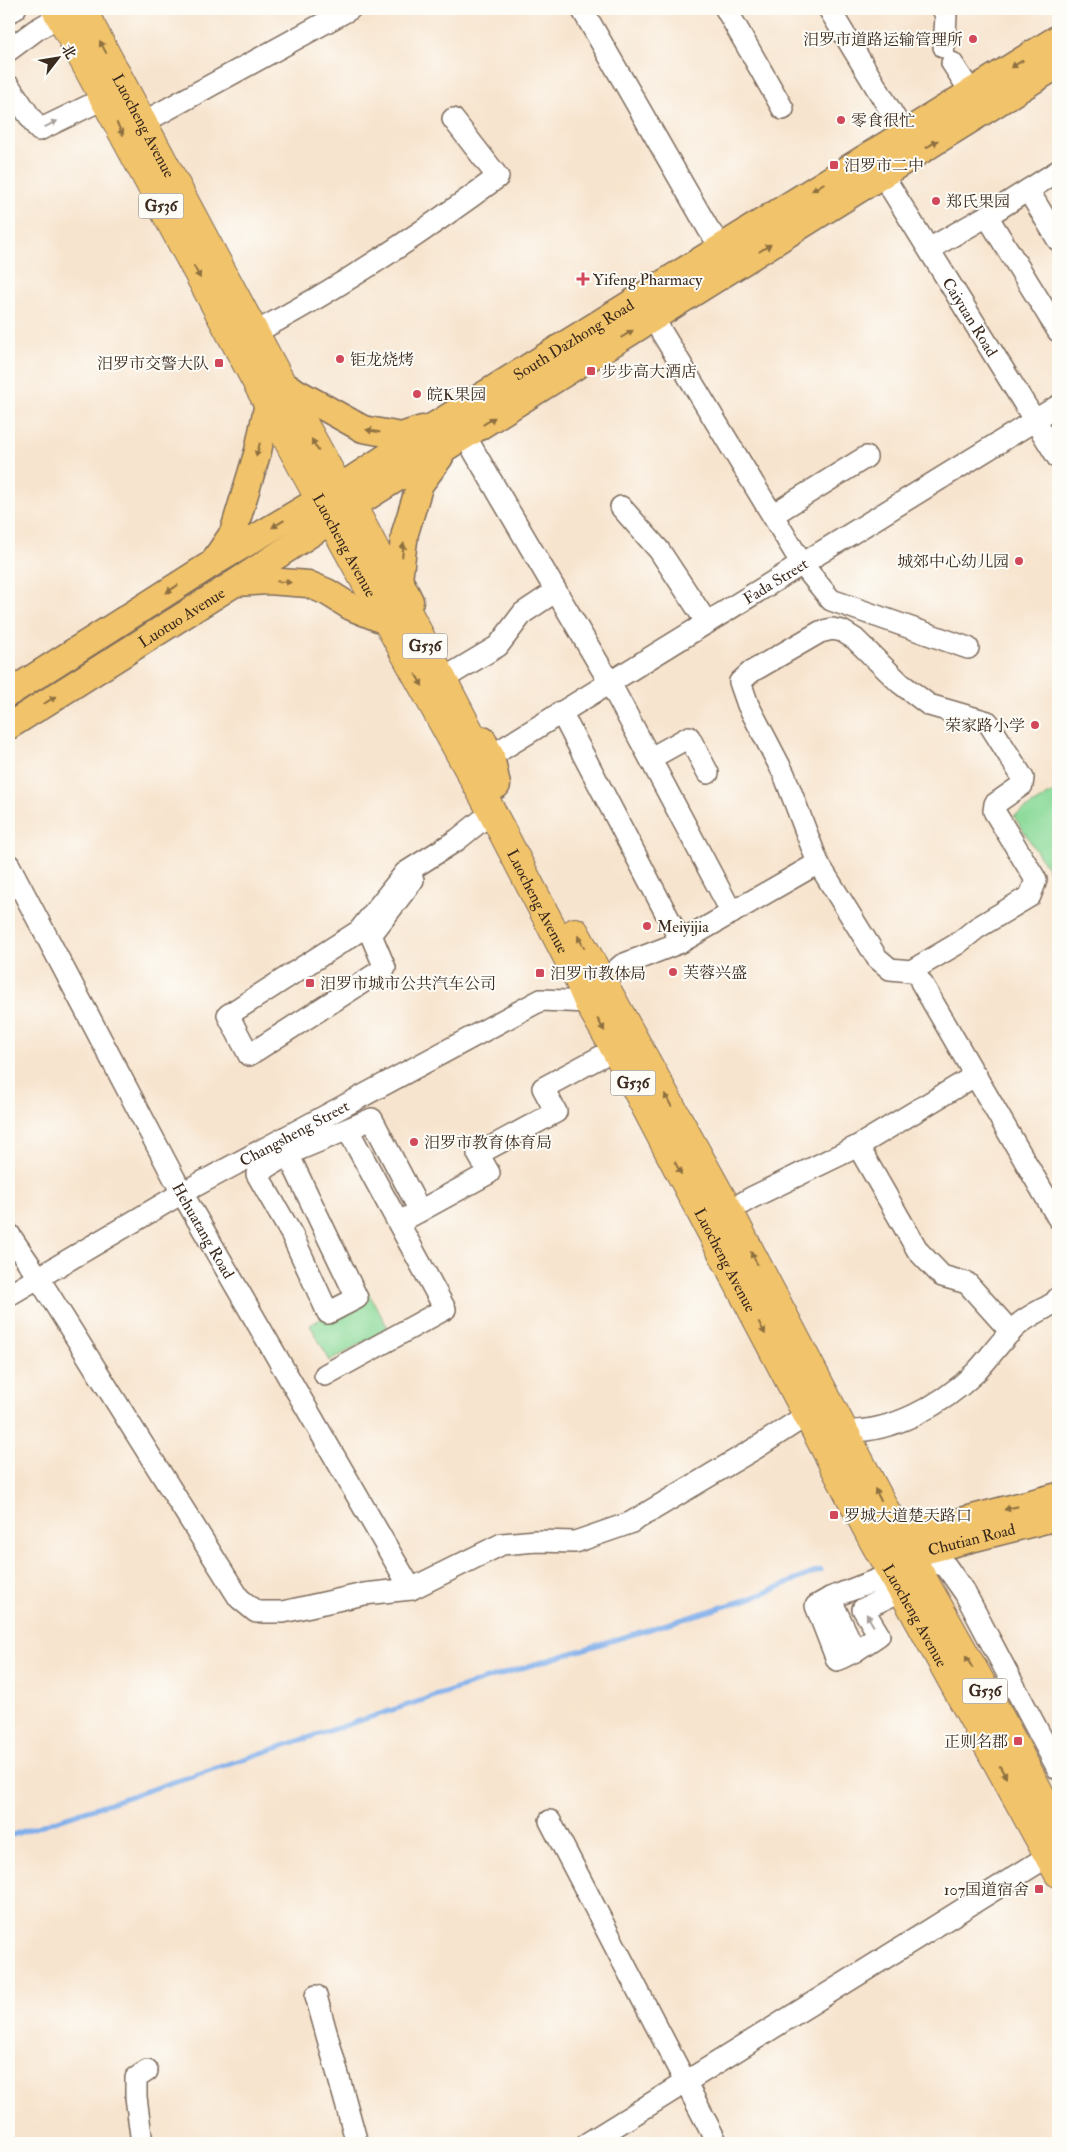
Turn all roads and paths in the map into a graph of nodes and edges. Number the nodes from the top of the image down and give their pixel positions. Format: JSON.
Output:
{"nodes":[{"id":1,"x":14,"y":9,"type":"edge"},
{"id":2,"x":350,"y":9,"type":"edge"},
{"id":3,"x":582,"y":9,"type":"edge"},
{"id":4,"x":726,"y":9,"type":"edge"},
{"id":5,"x":829,"y":9,"type":"edge"},
{"id":6,"x":943,"y":9,"type":"edge"},
{"id":7,"x":66,"y":11,"type":"edge"},
{"id":8,"x":9,"y":12,"type":"edge"},
{"id":9,"x":1058,"y":38,"type":"edge"},
{"id":10,"x":9,"y":50,"type":"edge"},
{"id":11,"x":1058,"y":66,"type":"edge"},
{"id":12,"x":9,"y":86,"type":"edge"},
{"id":13,"x":971,"y":92,"type":"junction"},
{"id":14,"x":104,"y":99,"type":"junction"},
{"id":15,"x":783,"y":109,"type":"dead end"},
{"id":16,"x":453,"y":119,"type":"dead end"},
{"id":17,"x":144,"y":122,"type":"junction"},
{"id":18,"x":904,"y":133,"type":"junction"},
{"id":19,"x":1058,"y":173,"type":"edge"},
{"id":20,"x":882,"y":174,"type":"junction"},
{"id":21,"x":1028,"y":190,"type":"junction"},
{"id":22,"x":987,"y":216,"type":"junction"},
{"id":23,"x":1058,"y":240,"type":"edge"},
{"id":24,"x":722,"y":247,"type":"junction"},
{"id":25,"x":929,"y":249,"type":"junction"},
{"id":26,"x":653,"y":318,"type":"junction"},
{"id":27,"x":1058,"y":331,"type":"edge"},
{"id":28,"x":256,"y":332,"type":"junction"},
{"id":29,"x":275,"y":393,"type":"junction"},
{"id":30,"x":1058,"y":406,"type":"edge"},
{"id":31,"x":1035,"y":420,"type":"junction"},
{"id":32,"x":450,"y":435,"type":"junction"},
{"id":33,"x":866,"y":457,"type":"dead end"},
{"id":34,"x":1058,"y":458,"type":"edge"},
{"id":35,"x":336,"y":503,"type":"junction"},
{"id":36,"x":621,"y":507,"type":"dead end"},
{"id":37,"x":774,"y":514,"type":"junction"},
{"id":38,"x":213,"y":563,"type":"junction"},
{"id":39,"x":802,"y":564,"type":"junction"},
{"id":40,"x":235,"y":583,"type":"junction"},
{"id":41,"x":556,"y":592,"type":"junction"},
{"id":42,"x":388,"y":622,"type":"junction"},
{"id":43,"x":707,"y":623,"type":"junction"},
{"id":44,"x":968,"y":648,"type":"dead end"},
{"id":45,"x":448,"y":676,"type":"junction"},
{"id":46,"x":610,"y":683,"type":"junction"},
{"id":47,"x":9,"y":693,"type":"edge"},
{"id":48,"x":561,"y":712,"type":"junction"},
{"id":49,"x":9,"y":726,"type":"edge"},
{"id":50,"x":491,"y":756,"type":"junction"},
{"id":51,"x":651,"y":758,"type":"junction"},
{"id":52,"x":708,"y":773,"type":"dead end"},
{"id":53,"x":497,"y":785,"type":"junction"},
{"id":54,"x":492,"y":812,"type":"junction"},
{"id":55,"x":818,"y":863,"type":"junction"},
{"id":56,"x":9,"y":865,"type":"edge"},
{"id":57,"x":405,"y":873,"type":"junction"},
{"id":58,"x":732,"y":913,"type":"junction"},
{"id":59,"x":682,"y":942,"type":"junction"},
{"id":60,"x":921,"y":982,"type":"dead end"},
{"id":61,"x":596,"y":991,"type":"junction"},
{"id":62,"x":615,"y":1049,"type":"junction"},
{"id":63,"x":976,"y":1075,"type":"junction"},
{"id":64,"x":348,"y":1130,"type":"junction"},
{"id":65,"x":858,"y":1146,"type":"junction"},
{"id":66,"x":288,"y":1154,"type":"junction"},
{"id":67,"x":182,"y":1193,"type":"junction"},
{"id":68,"x":420,"y":1211,"type":"junction"},
{"id":69,"x":729,"y":1211,"type":"junction"},
{"id":70,"x":1057,"y":1213,"type":"edge"},
{"id":71,"x":398,"y":1222,"type":"junction"},
{"id":72,"x":9,"y":1234,"type":"edge"},
{"id":73,"x":38,"y":1277,"type":"junction"},
{"id":74,"x":9,"y":1295,"type":"edge"},
{"id":75,"x":1058,"y":1298,"type":"edge"},
{"id":76,"x":1011,"y":1332,"type":"junction"},
{"id":77,"x":325,"y":1374,"type":"dead end"},
{"id":78,"x":807,"y":1415,"type":"junction"},
{"id":79,"x":845,"y":1431,"type":"junction"},
{"id":80,"x":1058,"y":1496,"type":"edge"},
{"id":81,"x":1058,"y":1517,"type":"edge"},
{"id":82,"x":894,"y":1561,"type":"junction"},
{"id":83,"x":411,"y":1589,"type":"junction"},
{"id":84,"x":1058,"y":1769,"type":"edge"},
{"id":85,"x":550,"y":1821,"type":"dead end"},
{"id":86,"x":1058,"y":1828,"type":"edge"},
{"id":87,"x":1055,"y":1859,"type":"edge"},
{"id":88,"x":316,"y":1996,"type":"dead end"},
{"id":89,"x":147,"y":2071,"type":"dead end"},
{"id":90,"x":687,"y":2083,"type":"junction"},
{"id":91,"x":142,"y":2143,"type":"edge"},
{"id":92,"x":358,"y":2143,"type":"edge"},
{"id":93,"x":588,"y":2143,"type":"edge"},
{"id":94,"x":717,"y":2143,"type":"edge"}],
"edges":[{"from":1,"to":8,"type":"street"},
{"from":2,"to":17,"type":"street"},
{"from":3,"to":24,"type":"street"},
{"from":4,"to":15,"type":"street"},
{"from":5,"to":18,"type":"street"},
{"from":6,"to":13,"type":"street"},
{"from":7,"to":10,"type":"street"},
{"from":7,"to":14,"type":"highway","name":"Luocheng Avenue","number":"G536"},
{"from":17,"to":7,"type":"highway","name":"Luocheng Avenue","number":"G536","one_way":true},
{"from":9,"to":13,"type":"main road","name":"South Dazhong Road","one_way":true},
{"from":20,"to":11,"type":"main road","name":"South Dazhong Road","one_way":true},
{"from":12,"to":14,"type":"street","one_way":true},
{"from":13,"to":18,"type":"main road","name":"South Dazhong Road"},
{"from":14,"to":29,"type":"highway","name":"Luocheng Avenue","number":"G536","one_way":true},
{"from":16,"to":28,"type":"street"},
{"from":17,"to":28,"type":"highway","name":"Luocheng Avenue","number":"G536"},
{"from":18,"to":24,"type":"main road","name":"South Dazhong Road","one_way":true},
{"from":19,"to":21,"type":"street"},
{"from":20,"to":25,"type":"street","name":"Caiyuan Road"},
{"from":26,"to":20,"type":"main road","name":"South Dazhong Road","one_way":true},
{"from":21,"to":22,"type":"street"},
{"from":21,"to":23,"type":"street"},
{"from":22,"to":25,"type":"street"},
{"from":22,"to":27,"type":"street"},
{"from":24,"to":32,"type":"main road","name":"South Dazhong Road"},
{"from":25,"to":31,"type":"street","name":"Caiyuan Road"},
{"from":32,"to":26,"type":"main road","name":"South Dazhong Road","one_way":true},
{"from":26,"to":37,"type":"street"},
{"from":28,"to":29,"type":"highway","name":"Luocheng Avenue","number":"G536"},
{"from":32,"to":29,"type":"main road","one_way":true},
{"from":29,"to":35,"type":"highway","name":"Luocheng Avenue","number":"G536"},
{"from":29,"to":38,"type":"main road","one_way":true},
{"from":30,"to":31,"type":"street","name":"Fada Street"},
{"from":31,"to":34,"type":"street","name":"Caiyuan Road"},
{"from":31,"to":39,"type":"street","name":"Fada Street"},
{"from":32,"to":35,"type":"main road","name":"South Dazhong Road"},
{"from":32,"to":41,"type":"street"},
{"from":45,"to":32,"type":"main road","one_way":true},
{"from":33,"to":37,"type":"street"},
{"from":35,"to":38,"type":"main road","name":"Luotuo Avenue","one_way":true},
{"from":35,"to":40,"type":"main road","name":"Luotuo Avenue"},
{"from":35,"to":42,"type":"highway","name":"Luocheng Avenue","number":"G536"},
{"from":35,"to":53,"type":"highway","name":"Luocheng Avenue","number":"G536"},
{"from":36,"to":43,"type":"street"},
{"from":37,"to":39,"type":"street"},
{"from":38,"to":47,"type":"main road","name":"Luotuo Avenue","one_way":true},
{"from":39,"to":43,"type":"street","name":"Fada Street"},
{"from":39,"to":44,"type":"street"},
{"from":40,"to":42,"type":"main road","one_way":true},
{"from":49,"to":40,"type":"main road","name":"Luotuo Avenue","one_way":true},
{"from":41,"to":45,"type":"street"},
{"from":41,"to":46,"type":"street"},
{"from":42,"to":54,"type":"highway","name":"Luocheng Avenue","number":"G536","one_way":true},
{"from":43,"to":46,"type":"street","name":"Fada Street"},
{"from":45,"to":50,"type":"main road"},
{"from":46,"to":48,"type":"street","name":"Fada Street"},
{"from":46,"to":51,"type":"street"},
{"from":48,"to":50,"type":"street","name":"Fada Street"},
{"from":48,"to":59,"type":"street"},
{"from":50,"to":53,"type":"main road"},
{"from":51,"to":52,"type":"street"},
{"from":51,"to":58,"type":"street"},
{"from":61,"to":53,"type":"highway","name":"Luocheng Avenue","number":"G536","one_way":true},
{"from":54,"to":57,"type":"street"},
{"from":54,"to":61,"type":"highway","name":"Luocheng Avenue","number":"G536"},
{"from":55,"to":55,"type":"street"},
{"from":55,"to":58,"type":"street"},
{"from":56,"to":67,"type":"street","name":"Hehuatang Road"},
{"from":57,"to":57,"type":"street"},
{"from":58,"to":59,"type":"street"},
{"from":59,"to":61,"type":"street"},
{"from":60,"to":63,"type":"street"},
{"from":61,"to":62,"type":"highway","name":"Luocheng Avenue","number":"G536","one_way":true},
{"from":61,"to":67,"type":"street","name":"Changsheng Street"},
{"from":69,"to":61,"type":"highway","name":"Luocheng Avenue","number":"G536","one_way":true},
{"from":62,"to":68,"type":"street"},
{"from":62,"to":78,"type":"highway","name":"Luocheng Avenue","number":"G536","one_way":true},
{"from":63,"to":65,"type":"street"},
{"from":63,"to":70,"type":"street"},
{"from":64,"to":66,"type":"street"},
{"from":64,"to":68,"type":"street"},
{"from":64,"to":71,"type":"street"},
{"from":65,"to":69,"type":"street"},
{"from":65,"to":76,"type":"street"},
{"from":66,"to":66,"type":"street"},
{"from":67,"to":73,"type":"street","name":"Changsheng Street"},
{"from":67,"to":83,"type":"street","name":"Hehuatang Road"},
{"from":68,"to":71,"type":"street"},
{"from":79,"to":69,"type":"highway","name":"Luocheng Avenue","number":"G536","one_way":true},
{"from":71,"to":77,"type":"street"},
{"from":72,"to":73,"type":"street"},
{"from":73,"to":74,"type":"street","name":"Changsheng Street"},
{"from":73,"to":83,"type":"street"},
{"from":75,"to":76,"type":"street"},
{"from":76,"to":79,"type":"street"},
{"from":78,"to":82,"type":"highway","name":"Luocheng Avenue","number":"G536"},
{"from":78,"to":83,"type":"street"},
{"from":82,"to":79,"type":"highway","name":"Luocheng Avenue","number":"G536","one_way":true},
{"from":80,"to":82,"type":"main road","name":"Chutian Road","one_way":true},
{"from":81,"to":82,"type":"main road","name":"Chutian Road"},
{"from":82,"to":82,"type":"street","one_way":true},
{"from":82,"to":84,"type":"street"},
{"from":86,"to":82,"type":"highway","name":"Luocheng Avenue","number":"G536","one_way":true},
{"from":82,"to":87,"type":"highway","name":"Luocheng Avenue","number":"G536","one_way":true},
{"from":85,"to":90,"type":"street"},
{"from":87,"to":90,"type":"street"},
{"from":88,"to":92,"type":"street"},
{"from":89,"to":91,"type":"street"},
{"from":90,"to":93,"type":"street"},
{"from":90,"to":94,"type":"street"}]}
